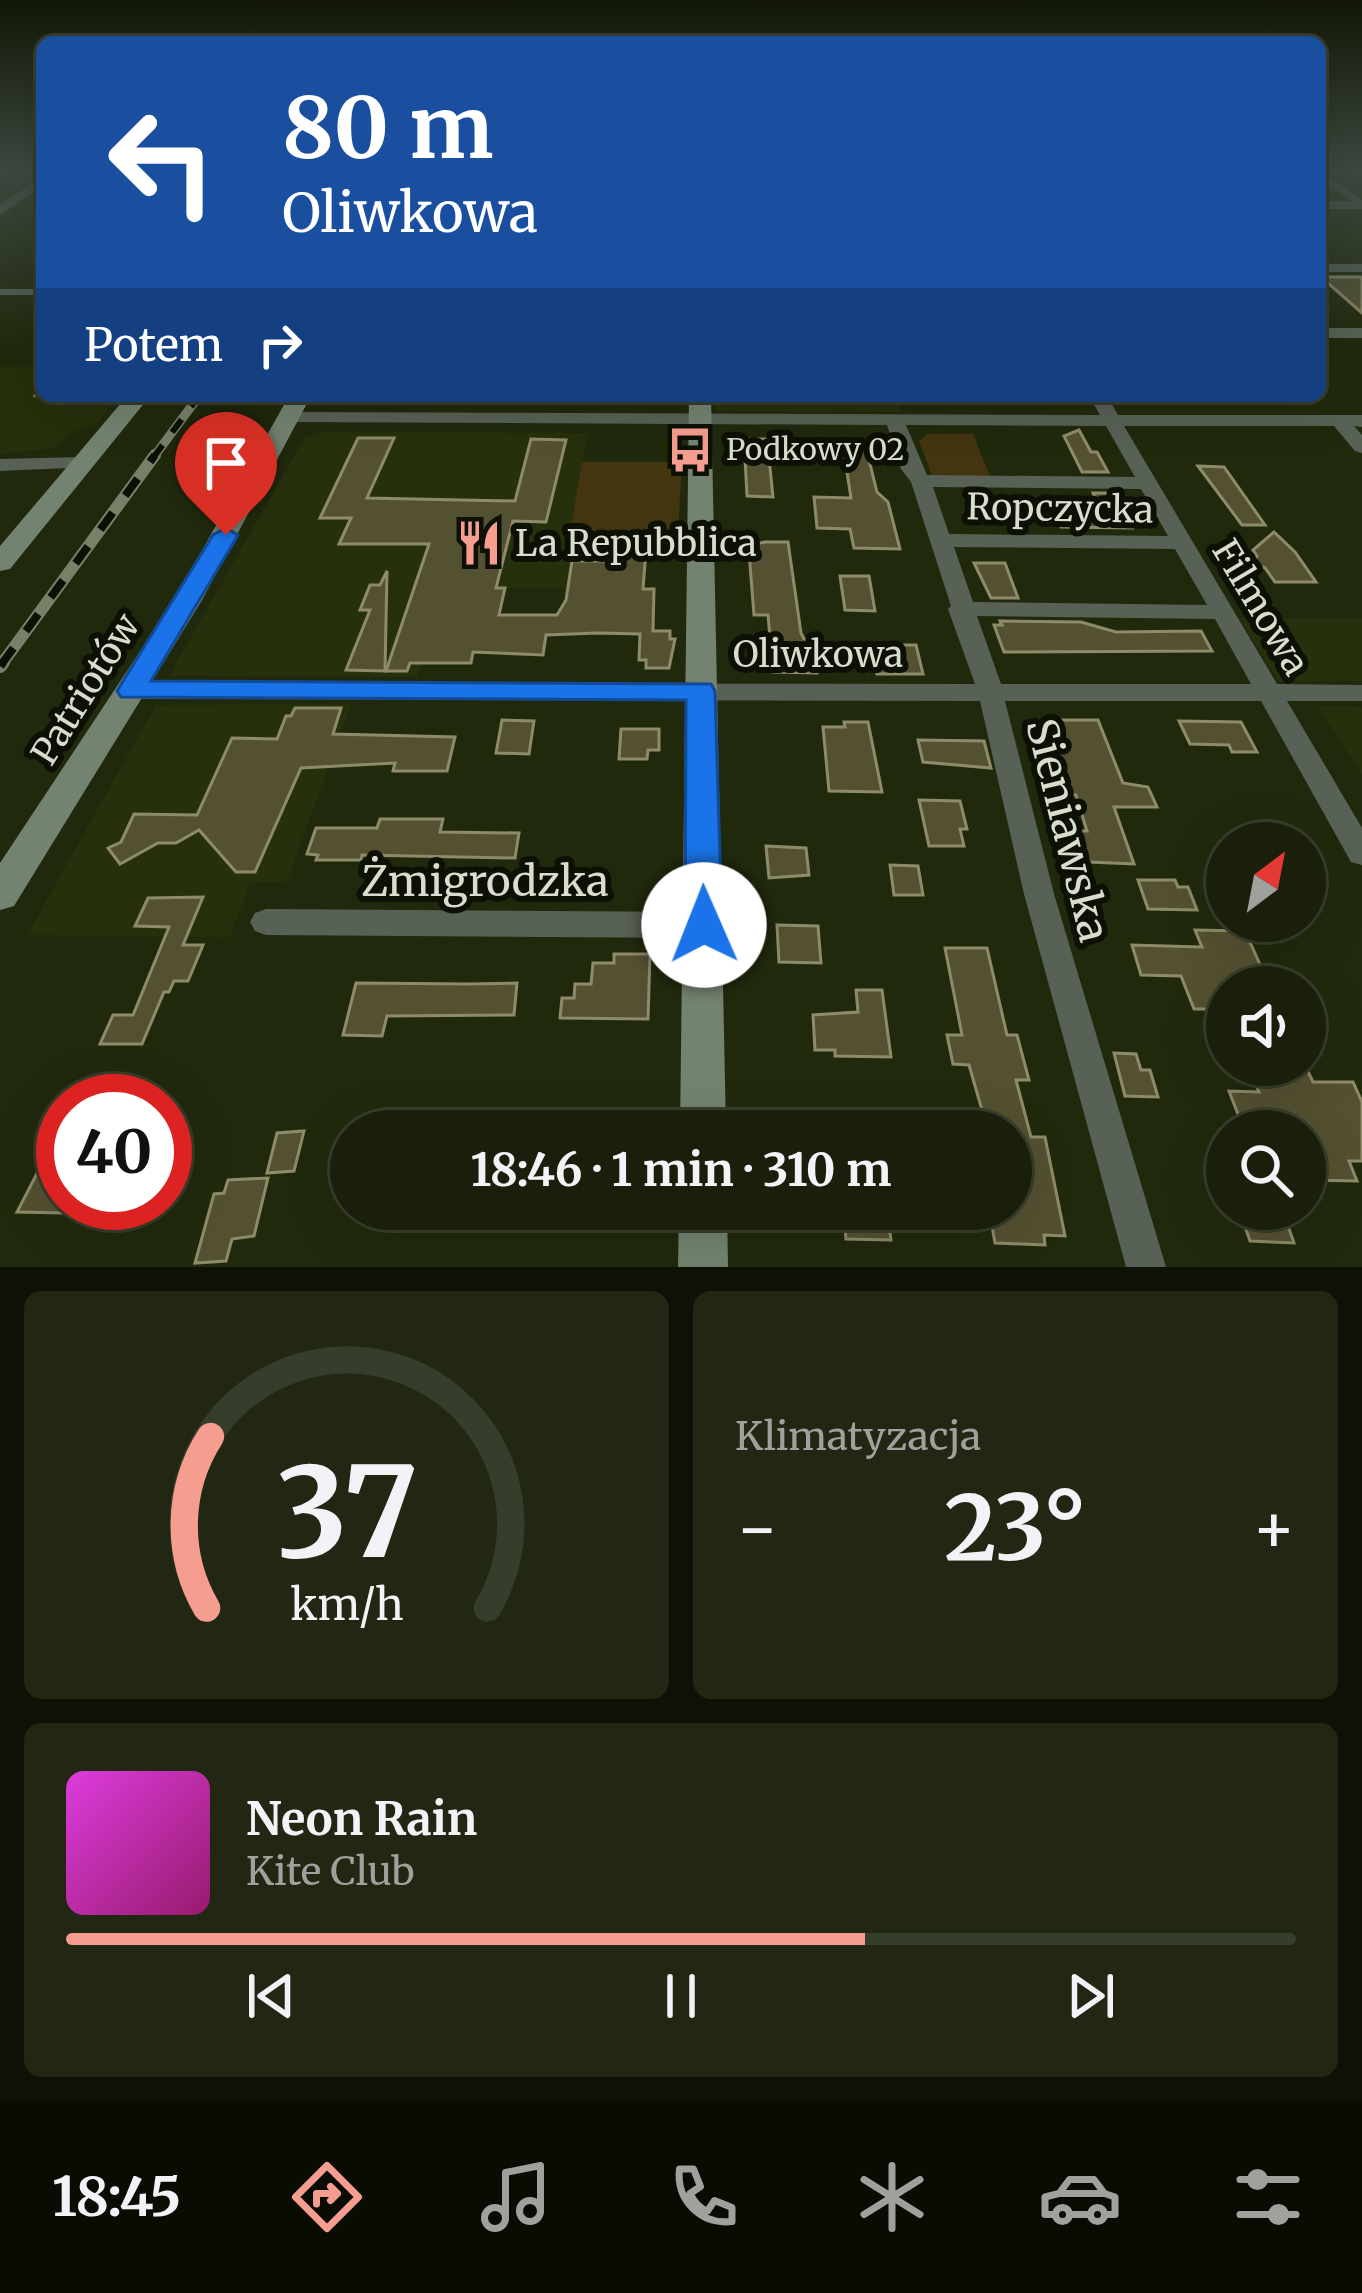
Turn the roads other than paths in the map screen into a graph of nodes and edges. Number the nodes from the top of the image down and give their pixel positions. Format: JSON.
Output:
{"nodes":[{"id":1,"x":1326,"y":268,"type":"edge"},
{"id":2,"x":1362,"y":268,"type":"edge"},
{"id":3,"x":0,"y":292,"type":"edge"},
{"id":4,"x":36,"y":292,"type":"edge"},
{"id":5,"x":1326,"y":333,"type":"edge"},
{"id":6,"x":1362,"y":333,"type":"edge"},
{"id":7,"x":134,"y":402,"type":"edge"},
{"id":8,"x":1102,"y":402,"type":"edge"},
{"id":9,"x":294,"y":406,"type":"edge"},
{"id":10,"x":701,"y":407,"type":"edge"},
{"id":11,"x":895,"y":420,"type":"junction"},
{"id":12,"x":1112,"y":420,"type":"junction"},
{"id":13,"x":1339,"y":421,"type":"junction"},
{"id":14,"x":1362,"y":421,"type":"edge"},
{"id":15,"x":1362,"y":447,"type":"edge"},
{"id":16,"x":84,"y":463,"type":"junction"},
{"id":17,"x":0,"y":465,"type":"edge"},
{"id":18,"x":921,"y":481,"type":"junction"},
{"id":19,"x":1146,"y":483,"type":"junction"},
{"id":20,"x":938,"y":540,"type":"junction"},
{"id":21,"x":1180,"y":543,"type":"junction"},
{"id":22,"x":0,"y":563,"type":"edge"},
{"id":23,"x":960,"y":610,"type":"junction"},
{"id":24,"x":1221,"y":611,"type":"junction"},
{"id":25,"x":990,"y":690,"type":"junction"},
{"id":26,"x":131,"y":691,"type":"junction"},
{"id":27,"x":700,"y":691,"type":"junction"},
{"id":28,"x":1270,"y":693,"type":"junction"},
{"id":29,"x":1362,"y":693,"type":"edge"},
{"id":30,"x":1362,"y":854,"type":"edge"},
{"id":31,"x":0,"y":895,"type":"edge"},
{"id":32,"x":266,"y":922,"type":"dead end"},
{"id":33,"x":704,"y":925,"type":"junction"},
{"id":34,"x":703,"y":1110,"type":"edge"},
{"id":35,"x":703,"y":1230,"type":"edge"},
{"id":36,"x":703,"y":1267,"type":"edge"},
{"id":37,"x":1146,"y":1267,"type":"edge"}],
"edges":[{"from":1,"to":2,"type":"street"},
{"from":3,"to":4,"type":"lane"},
{"from":5,"to":6,"type":"street"},
{"from":7,"to":16,"type":"main road"},
{"from":8,"to":12,"type":"street","name":"Filmowa"},
{"from":9,"to":10,"type":"street"},
{"from":9,"to":26,"type":"main road","name":"Patriotów"},
{"from":10,"to":11,"type":"street"},
{"from":10,"to":27,"type":"main road"},
{"from":11,"to":12,"type":"street"},
{"from":11,"to":18,"type":"street","name":"Sieniawska"},
{"from":12,"to":13,"type":"street"},
{"from":12,"to":19,"type":"street","name":"Filmowa"},
{"from":13,"to":14,"type":"street"},
{"from":13,"to":15,"type":"street"},
{"from":16,"to":17,"type":"street"},
{"from":16,"to":22,"type":"main road"},
{"from":18,"to":19,"type":"street"},
{"from":18,"to":20,"type":"street","name":"Sieniawska"},
{"from":19,"to":21,"type":"street","name":"Filmowa"},
{"from":20,"to":21,"type":"street","name":"Ropczycka"},
{"from":20,"to":23,"type":"street","name":"Sieniawska"},
{"from":21,"to":24,"type":"street","name":"Filmowa"},
{"from":23,"to":24,"type":"street"},
{"from":23,"to":25,"type":"street","name":"Sieniawska"},
{"from":24,"to":28,"type":"street","name":"Filmowa"},
{"from":25,"to":27,"type":"street","name":"Oliwkowa"},
{"from":25,"to":28,"type":"street","name":"Oliwkowa"},
{"from":25,"to":37,"type":"street","name":"Sieniawska"},
{"from":26,"to":27,"type":"street","name":"Oliwkowa"},
{"from":26,"to":31,"type":"main road","name":"Patriotów"},
{"from":27,"to":33,"type":"main road"},
{"from":28,"to":29,"type":"street","name":"Oliwkowa"},
{"from":28,"to":30,"type":"street","name":"Filmowa"},
{"from":32,"to":33,"type":"street","name":"Żmigrodzka"},
{"from":33,"to":34,"type":"main road"},
{"from":35,"to":36,"type":"main road"}]}
